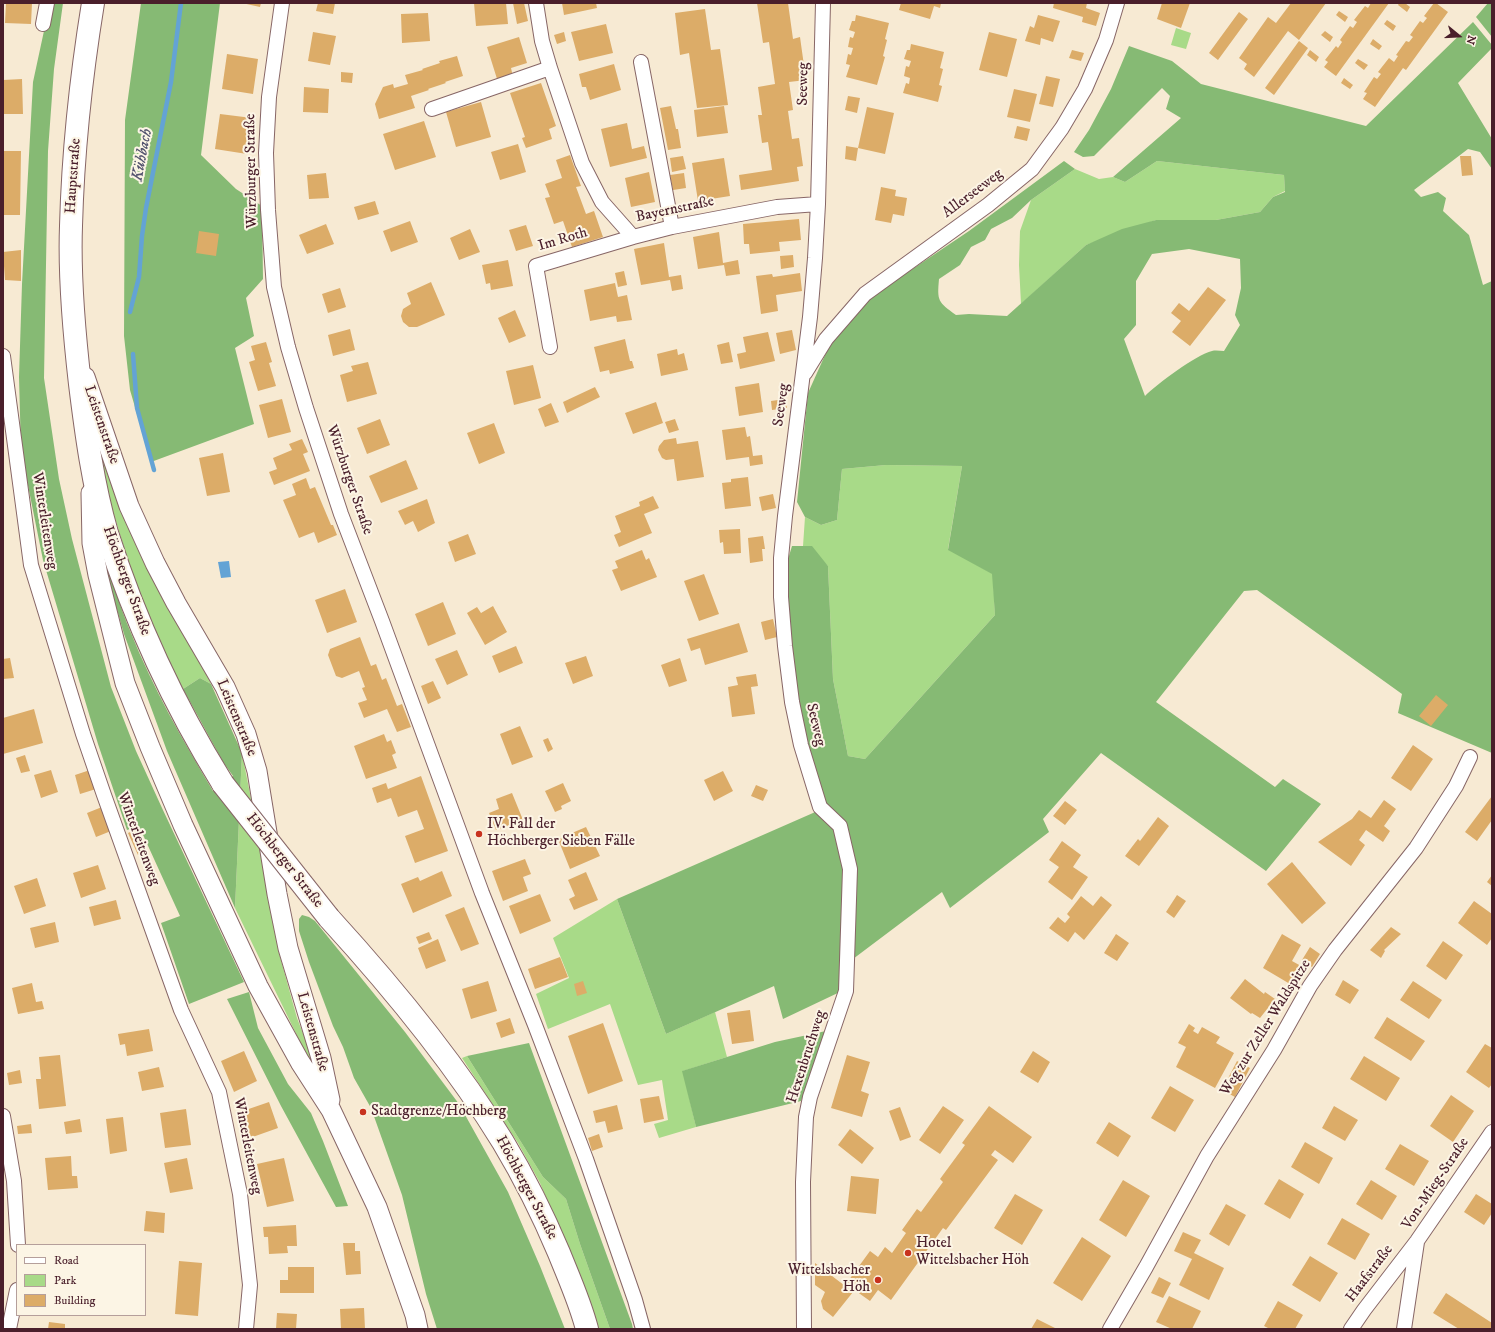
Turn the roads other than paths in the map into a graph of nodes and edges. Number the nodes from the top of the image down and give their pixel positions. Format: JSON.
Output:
{"nodes":[{"id":1,"x":47,"y":3,"type":"edge"},
{"id":2,"x":93,"y":3,"type":"edge"},
{"id":3,"x":282,"y":3,"type":"edge"},
{"id":4,"x":536,"y":3,"type":"edge"},
{"id":5,"x":823,"y":3,"type":"edge"},
{"id":6,"x":1117,"y":3,"type":"edge"},
{"id":7,"x":43,"y":24,"type":"dead end"},
{"id":8,"x":641,"y":62,"type":"dead end"},
{"id":9,"x":550,"y":68,"type":"junction"},
{"id":10,"x":432,"y":109,"type":"dead end"},
{"id":11,"x":818,"y":204,"type":"junction"},
{"id":12,"x":672,"y":227,"type":"junction"},
{"id":13,"x":633,"y":237,"type":"junction"},
{"id":14,"x":550,"y":347,"type":"dead end"},
{"id":15,"x":76,"y":349,"type":"junction"},
{"id":16,"x":3,"y":356,"type":"edge"},
{"id":17,"x":803,"y":377,"type":"junction"},
{"id":18,"x":91,"y":465,"type":"junction"},
{"id":19,"x":1470,"y":757,"type":"dead end"},
{"id":20,"x":820,"y":807,"type":"joint"},
{"id":21,"x":331,"y":1110,"type":"junction"},
{"id":22,"x":3,"y":1116,"type":"edge"},
{"id":23,"x":1492,"y":1132,"type":"edge"},
{"id":24,"x":1417,"y":1241,"type":"junction"},
{"id":25,"x":18,"y":1244,"type":"edge"},
{"id":26,"x":16,"y":1295,"type":"edge"},
{"id":27,"x":9,"y":1329,"type":"edge"},
{"id":28,"x":246,"y":1329,"type":"edge"},
{"id":29,"x":418,"y":1329,"type":"edge"},
{"id":30,"x":587,"y":1329,"type":"edge"},
{"id":31,"x":643,"y":1329,"type":"edge"},
{"id":32,"x":804,"y":1329,"type":"edge"},
{"id":33,"x":1110,"y":1329,"type":"edge"},
{"id":34,"x":1351,"y":1329,"type":"edge"},
{"id":35,"x":1404,"y":1329,"type":"edge"}],
"edges":[{"from":1,"to":7,"type":"street"},
{"from":2,"to":15,"type":"main road","name":"Hauptstraße"},
{"from":3,"to":31,"type":"street","name":"Würzburger Straße"},
{"from":4,"to":9,"type":"street","name":"Bayernstraße"},
{"from":5,"to":11,"type":"street","name":"Seeweg"},
{"from":6,"to":17,"type":"street","name":"Allerseeweg"},
{"from":8,"to":12,"type":"street"},
{"from":9,"to":10,"type":"street"},
{"from":9,"to":13,"type":"street","name":"Bayernstraße"},
{"from":11,"to":12,"type":"street","name":"Bayernstraße"},
{"from":11,"to":17,"type":"street","name":"Seeweg"},
{"from":12,"to":13,"type":"street","name":"Bayernstraße"},
{"from":13,"to":14,"type":"street","name":"Im Roth"},
{"from":15,"to":18,"type":"main road","name":"Höchberger Straße"},
{"from":15,"to":21,"type":"main road","name":"Leistenstraße"},
{"from":16,"to":28,"type":"street","name":"Winterleitenweg"},
{"from":17,"to":20,"type":"street","name":"Seeweg"},
{"from":18,"to":21,"type":"main road","name":"Leistenstraße"},
{"from":18,"to":30,"type":"main road","name":"Höchberger Straße","bridge":true},
{"from":19,"to":33,"type":"street","name":"Weg zur Zeller Waldspitze"},
{"from":20,"to":32,"type":"street","name":"Hexenbruchweg"},
{"from":21,"to":29,"type":"main road","name":"Leistenstraße"},
{"from":22,"to":25,"type":"street"},
{"from":23,"to":24,"type":"street","name":"Von-Mieg-Straße"},
{"from":24,"to":34,"type":"street","name":"Haafstraße"},
{"from":24,"to":35,"type":"street","name":"Von-Mieg-Straße"},
{"from":26,"to":27,"type":"street"}]}
